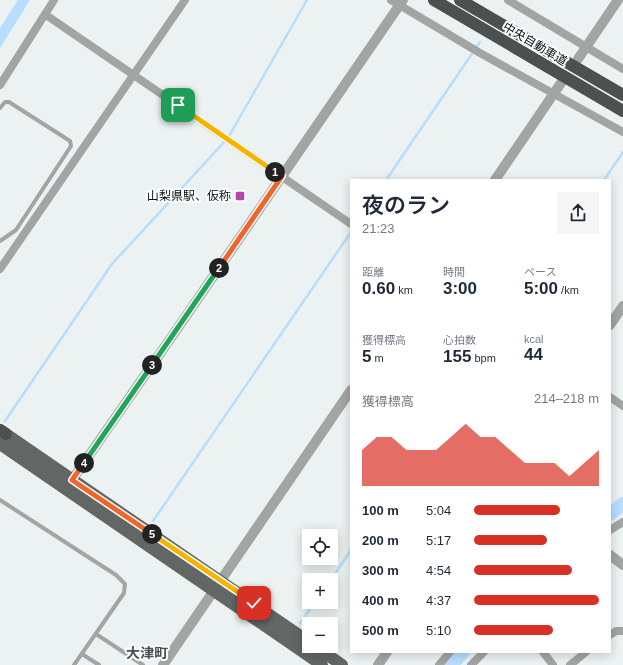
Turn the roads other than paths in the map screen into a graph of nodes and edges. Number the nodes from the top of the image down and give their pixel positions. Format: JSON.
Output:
{"nodes":[{"id":1,"x":54,"y":0,"type":"edge"},
{"id":2,"x":434,"y":0,"type":"edge"},
{"id":3,"x":460,"y":0,"type":"edge"},
{"id":4,"x":508,"y":0,"type":"edge"},
{"id":5,"x":618,"y":0,"type":"edge"},
{"id":6,"x":181,"y":1,"type":"edge"},
{"id":7,"x":398,"y":2,"type":"edge"},
{"id":8,"x":46,"y":15,"type":"junction"},
{"id":9,"x":586,"y":47,"type":"junction"},
{"id":10,"x":578,"y":59,"type":"dead end"},
{"id":11,"x":623,"y":69,"type":"edge"},
{"id":12,"x":133,"y":74,"type":"junction"},
{"id":13,"x":561,"y":83,"type":"dead end"},
{"id":14,"x":0,"y":85,"type":"edge"},
{"id":15,"x":554,"y":93,"type":"junction"},
{"id":16,"x":623,"y":95,"type":"edge"},
{"id":17,"x":0,"y":108,"type":"edge"},
{"id":18,"x":623,"y":111,"type":"edge"},
{"id":19,"x":623,"y":132,"type":"edge"},
{"id":20,"x":282,"y":176,"type":"junction"},
{"id":21,"x":496,"y":179,"type":"edge"},
{"id":22,"x":350,"y":223,"type":"edge"},
{"id":23,"x":16,"y":230,"type":"junction"},
{"id":24,"x":24,"y":235,"type":"junction"},
{"id":25,"x":0,"y":241,"type":"edge"},
{"id":26,"x":0,"y":269,"type":"edge"},
{"id":27,"x":623,"y":306,"type":"edge"},
{"id":28,"x":611,"y":324,"type":"edge"},
{"id":29,"x":350,"y":391,"type":"edge"},
{"id":30,"x":611,"y":398,"type":"edge"},
{"id":31,"x":623,"y":406,"type":"edge"},
{"id":32,"x":1,"y":434,"type":"edge"},
{"id":33,"x":72,"y":480,"type":"junction"},
{"id":34,"x":0,"y":500,"type":"edge"},
{"id":35,"x":623,"y":522,"type":"edge"},
{"id":36,"x":611,"y":529,"type":"edge"},
{"id":37,"x":611,"y":556,"type":"edge"},
{"id":38,"x":623,"y":565,"type":"edge"},
{"id":39,"x":221,"y":581,"type":"junction"},
{"id":40,"x":213,"y":591,"type":"junction"},
{"id":41,"x":623,"y":631,"type":"edge"},
{"id":42,"x":96,"y":634,"type":"junction"},
{"id":43,"x":611,"y":634,"type":"edge"},
{"id":44,"x":302,"y":637,"type":"edge"},
{"id":45,"x":325,"y":653,"type":"edge"},
{"id":46,"x":386,"y":653,"type":"edge"},
{"id":47,"x":449,"y":653,"type":"edge"},
{"id":48,"x":483,"y":653,"type":"edge"},
{"id":49,"x":544,"y":653,"type":"edge"},
{"id":50,"x":585,"y":653,"type":"edge"},
{"id":51,"x":82,"y":654,"type":"junction"},
{"id":52,"x":474,"y":664,"type":"edge"},
{"id":53,"x":74,"y":665,"type":"edge"},
{"id":54,"x":99,"y":665,"type":"edge"},
{"id":55,"x":142,"y":665,"type":"edge"},
{"id":56,"x":164,"y":665,"type":"edge"},
{"id":57,"x":322,"y":665,"type":"edge"},
{"id":58,"x":342,"y":665,"type":"edge"},
{"id":59,"x":378,"y":665,"type":"edge"},
{"id":60,"x":439,"y":665,"type":"edge"},
{"id":61,"x":553,"y":665,"type":"edge"},
{"id":62,"x":570,"y":665,"type":"edge"}],
"edges":[{"from":1,"to":8,"type":"street"},
{"from":2,"to":18,"type":"highway","name":"中央自動車道"},
{"from":3,"to":16,"type":"highway","name":"中央自動車道"},
{"from":4,"to":9,"type":"street"},
{"from":5,"to":9,"type":"street"},
{"from":6,"to":12,"type":"street"},
{"from":7,"to":15,"type":"street"},
{"from":7,"to":20,"type":"street"},
{"from":8,"to":12,"type":"street"},
{"from":8,"to":14,"type":"street"},
{"from":9,"to":10,"type":"street"},
{"from":9,"to":11,"type":"street"},
{"from":12,"to":20,"type":"street"},
{"from":12,"to":24,"type":"street"},
{"from":13,"to":15,"type":"street"},
{"from":15,"to":19,"type":"street"},
{"from":15,"to":21,"type":"street"},
{"from":17,"to":23,"type":"lane"},
{"from":20,"to":22,"type":"street"},
{"from":20,"to":33,"type":"street"},
{"from":23,"to":24,"type":"lane"},
{"from":23,"to":25,"type":"lane"},
{"from":24,"to":26,"type":"street"},
{"from":27,"to":28,"type":"street"},
{"from":29,"to":39,"type":"street"},
{"from":30,"to":31,"type":"street"},
{"from":32,"to":33,"type":"main road"},
{"from":32,"to":40,"type":"main road"},
{"from":33,"to":39,"type":"main road"},
{"from":34,"to":42,"type":"lane"},
{"from":35,"to":36,"type":"street"},
{"from":37,"to":38,"type":"street"},
{"from":39,"to":40,"type":"street"},
{"from":39,"to":44,"type":"main road"},
{"from":40,"to":56,"type":"street"},
{"from":40,"to":57,"type":"main road"},
{"from":41,"to":43,"type":"street"},
{"from":42,"to":51,"type":"lane"},
{"from":42,"to":55,"type":"lane"},
{"from":45,"to":58,"type":"main road"},
{"from":46,"to":59,"type":"street"},
{"from":47,"to":60,"type":"street"},
{"from":48,"to":52,"type":"street"},
{"from":49,"to":61,"type":"street"},
{"from":50,"to":62,"type":"street"},
{"from":51,"to":53,"type":"lane"},
{"from":51,"to":54,"type":"lane"}]}
